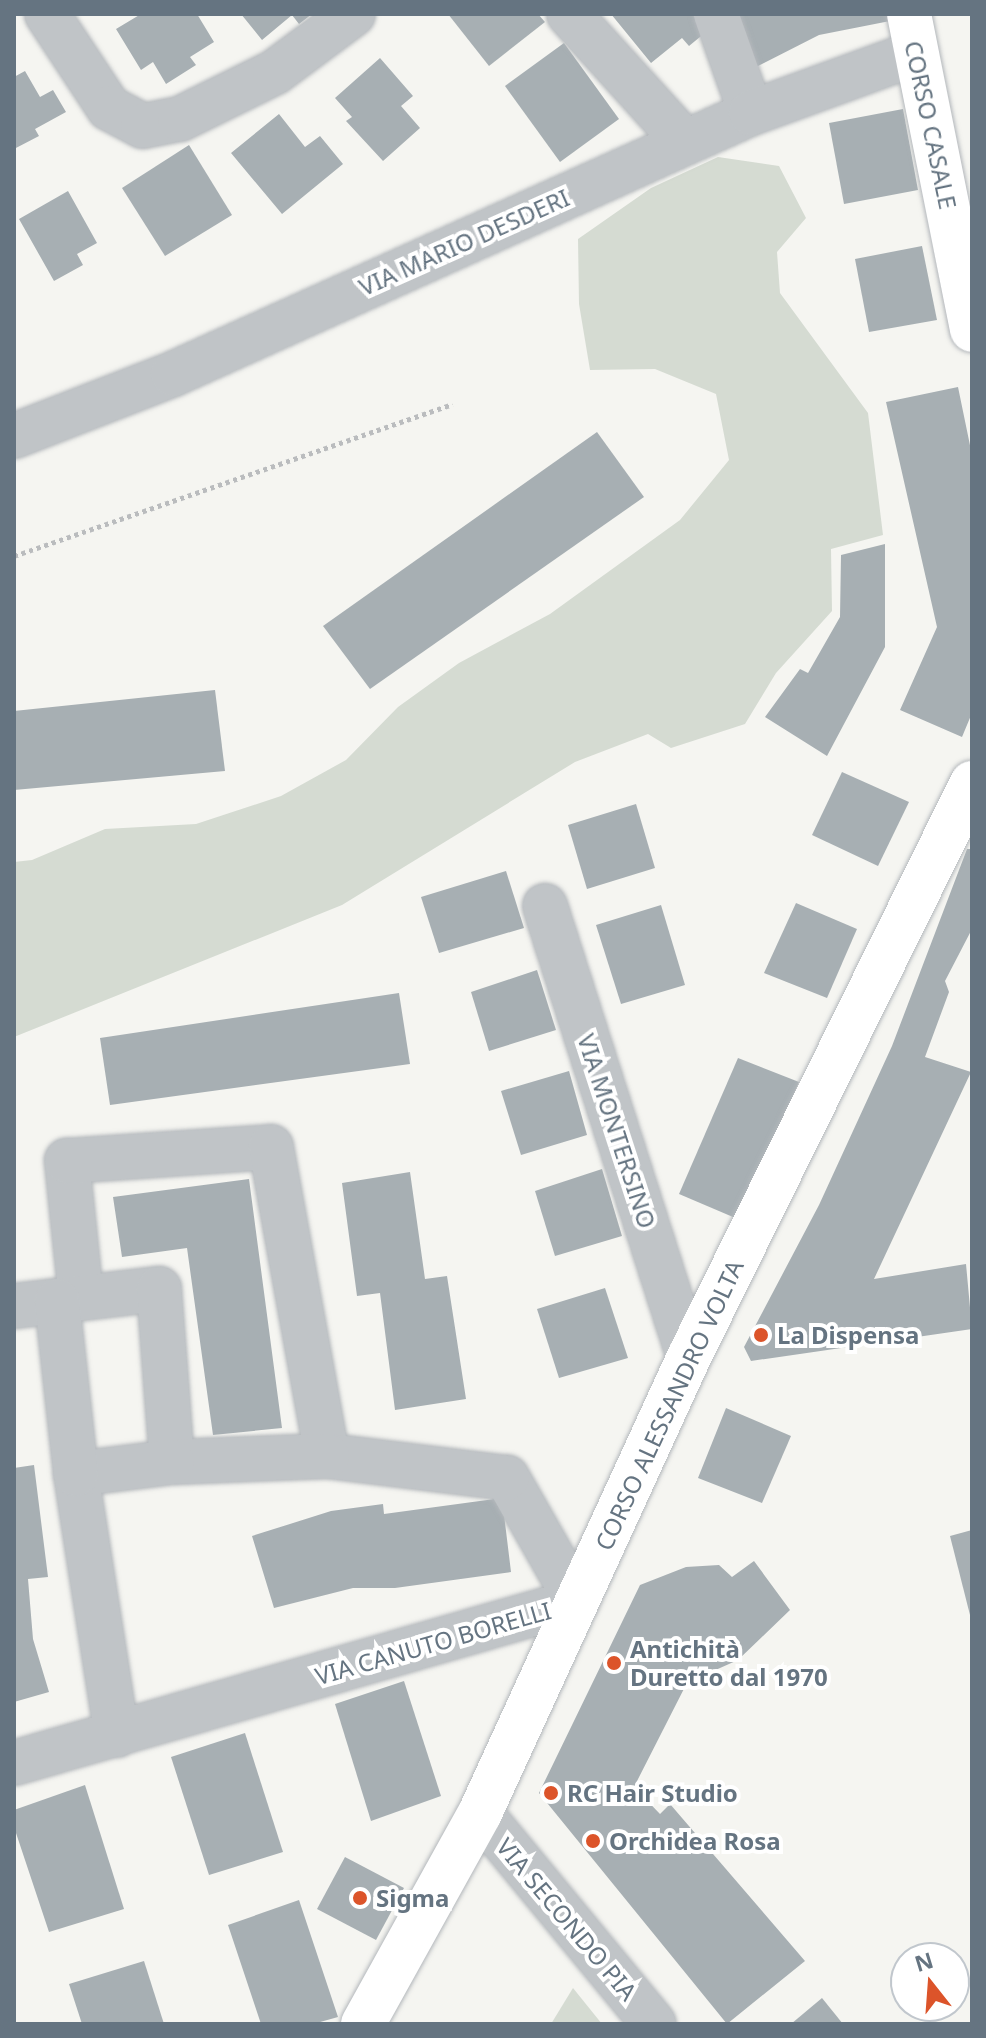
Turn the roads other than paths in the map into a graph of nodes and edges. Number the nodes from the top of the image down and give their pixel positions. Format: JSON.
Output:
{"nodes":[{"id":1,"x":47,"y":14,"type":"edge"},
{"id":2,"x":353,"y":14,"type":"edge"},
{"id":3,"x":569,"y":14,"type":"edge"},
{"id":4,"x":716,"y":14,"type":"edge"},
{"id":5,"x":912,"y":33,"type":"edge"},
{"id":6,"x":751,"y":113,"type":"junction"},
{"id":7,"x":685,"y":142,"type":"junction"},
{"id":8,"x":972,"y":330,"type":"edge"},
{"id":9,"x":14,"y":436,"type":"edge"},
{"id":10,"x":972,"y":783,"type":"edge"},
{"id":11,"x":545,"y":906,"type":"dead end"},
{"id":12,"x":69,"y":1299,"type":"junction"},
{"id":13,"x":14,"y":1306,"type":"edge"},
{"id":14,"x":689,"y":1357,"type":"junction"},
{"id":15,"x":327,"y":1456,"type":"junction"},
{"id":16,"x":172,"y":1462,"type":"junction"},
{"id":17,"x":76,"y":1474,"type":"junction"},
{"id":18,"x":577,"y":1601,"type":"junction"},
{"id":19,"x":117,"y":1735,"type":"junction"},
{"id":20,"x":14,"y":1763,"type":"edge"},
{"id":21,"x":480,"y":1813,"type":"junction"},
{"id":22,"x":363,"y":2024,"type":"edge"},
{"id":23,"x":654,"y":2024,"type":"edge"}],
"edges":[{"from":1,"to":2,"type":"street"},
{"from":3,"to":7,"type":"street"},
{"from":4,"to":6,"type":"street"},
{"from":5,"to":6,"type":"street","name":"VIA MARIO DESDERI"},
{"from":5,"to":8,"type":"street","name":"CORSO CASALE"},
{"from":6,"to":7,"type":"street","name":"VIA MARIO DESDERI"},
{"from":7,"to":9,"type":"street","name":"VIA MARIO DESDERI"},
{"from":10,"to":14,"type":"street","name":"CORSO ALESSANDRO VOLTA"},
{"from":11,"to":14,"type":"street","name":"VIA MONTERSINO"},
{"from":12,"to":13,"type":"street"},
{"from":12,"to":15,"type":"street"},
{"from":12,"to":16,"type":"street"},
{"from":12,"to":17,"type":"street"},
{"from":14,"to":18,"type":"street","name":"CORSO ALESSANDRO VOLTA"},
{"from":15,"to":16,"type":"street","name":"VIA CANUTO BORELLI"},
{"from":15,"to":18,"type":"street","name":"VIA CANUTO BORELLI"},
{"from":16,"to":17,"type":"street","name":"VIA CANUTO BORELLI"},
{"from":17,"to":19,"type":"street"},
{"from":18,"to":19,"type":"street","name":"VIA CANUTO BORELLI"},
{"from":18,"to":21,"type":"street","name":"CORSO ALESSANDRO VOLTA"},
{"from":19,"to":20,"type":"street","name":"VIA CANUTO BORELLI"},
{"from":21,"to":22,"type":"street","name":"CORSO ALESSANDRO VOLTA"},
{"from":21,"to":23,"type":"street","name":"VIA SECONDO PIA"}]}
